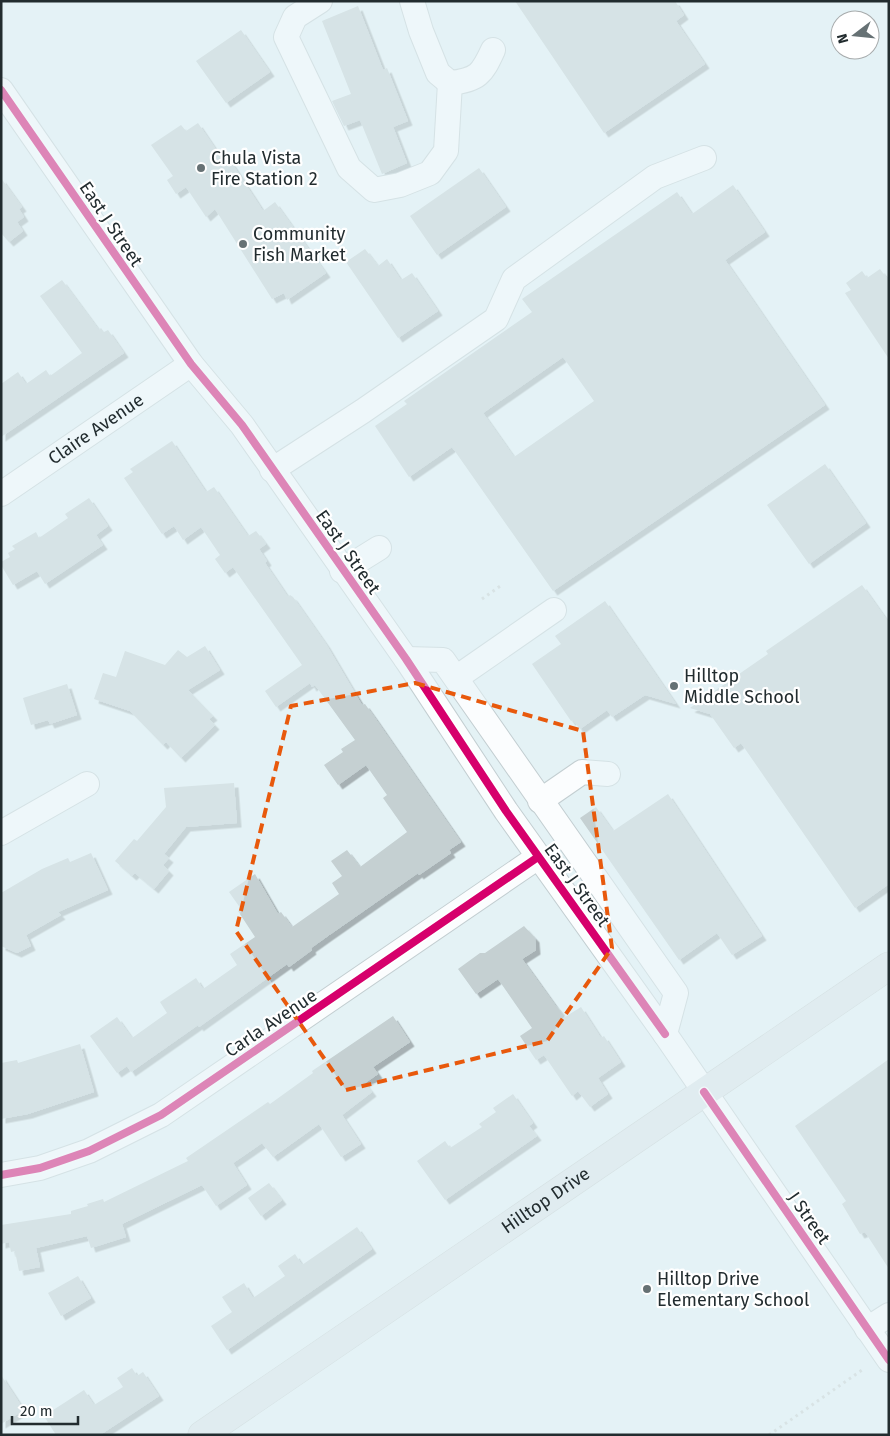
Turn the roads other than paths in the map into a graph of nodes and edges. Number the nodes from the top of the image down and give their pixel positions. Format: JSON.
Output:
{"nodes":[{"id":1,"x":320,"y":1,"type":"edge"},
{"id":2,"x":412,"y":1,"type":"edge"},
{"id":3,"x":493,"y":50,"type":"dead end"},
{"id":4,"x":450,"y":83,"type":"junction"},
{"id":5,"x":1,"y":90,"type":"edge"},
{"id":6,"x":8,"y":114,"type":"edge"},
{"id":7,"x":704,"y":158,"type":"dead end"},
{"id":8,"x":191,"y":364,"type":"junction"},
{"id":9,"x":272,"y":470,"type":"junction"},
{"id":10,"x":1,"y":494,"type":"edge"},
{"id":11,"x":379,"y":548,"type":"dead end"},
{"id":12,"x":342,"y":571,"type":"junction"},
{"id":13,"x":554,"y":610,"type":"dead end"},
{"id":14,"x":406,"y":660,"type":"junction"},
{"id":15,"x":456,"y":678,"type":"junction"},
{"id":16,"x":608,"y":774,"type":"dead end"},
{"id":17,"x":87,"y":784,"type":"dead end"},
{"id":18,"x":540,"y":801,"type":"junction"},
{"id":19,"x":1,"y":833,"type":"edge"},
{"id":20,"x":538,"y":857,"type":"junction"},
{"id":21,"x":889,"y":966,"type":"edge"},
{"id":22,"x":665,"y":1034,"type":"junction"},
{"id":23,"x":704,"y":1092,"type":"junction"},
{"id":24,"x":1,"y":1175,"type":"edge"},
{"id":25,"x":889,"y":1316,"type":"edge"},
{"id":26,"x":867,"y":1329,"type":"junction"},
{"id":27,"x":889,"y":1360,"type":"edge"},
{"id":28,"x":202,"y":1435,"type":"edge"}],
"edges":[{"from":1,"to":4,"type":"street"},
{"from":2,"to":4,"type":"street"},
{"from":3,"to":4,"type":"street"},
{"from":5,"to":6,"type":"street","name":"East J Street"},
{"from":6,"to":8,"type":"street","name":"East J Street"},
{"from":7,"to":9,"type":"street"},
{"from":8,"to":9,"type":"street","name":"East J Street"},
{"from":8,"to":10,"type":"street","name":"Claire Avenue"},
{"from":9,"to":12,"type":"street","name":"East J Street"},
{"from":11,"to":12,"type":"street"},
{"from":12,"to":14,"type":"street","name":"East J Street"},
{"from":13,"to":15,"type":"street"},
{"from":14,"to":15,"type":"street"},
{"from":14,"to":20,"type":"street","name":"East J Street"},
{"from":15,"to":18,"type":"street"},
{"from":16,"to":18,"type":"street"},
{"from":17,"to":19,"type":"street"},
{"from":18,"to":22,"type":"street"},
{"from":20,"to":22,"type":"street","name":"East J Street"},
{"from":20,"to":24,"type":"street","name":"Carla Avenue"},
{"from":21,"to":23,"type":"main road","name":"Hilltop Drive"},
{"from":22,"to":23,"type":"street","name":"East J Street"},
{"from":23,"to":26,"type":"street","name":"J Street"},
{"from":23,"to":28,"type":"main road","name":"Hilltop Drive"},
{"from":25,"to":26,"type":"street"},
{"from":26,"to":27,"type":"street","name":"J Street"}]}
